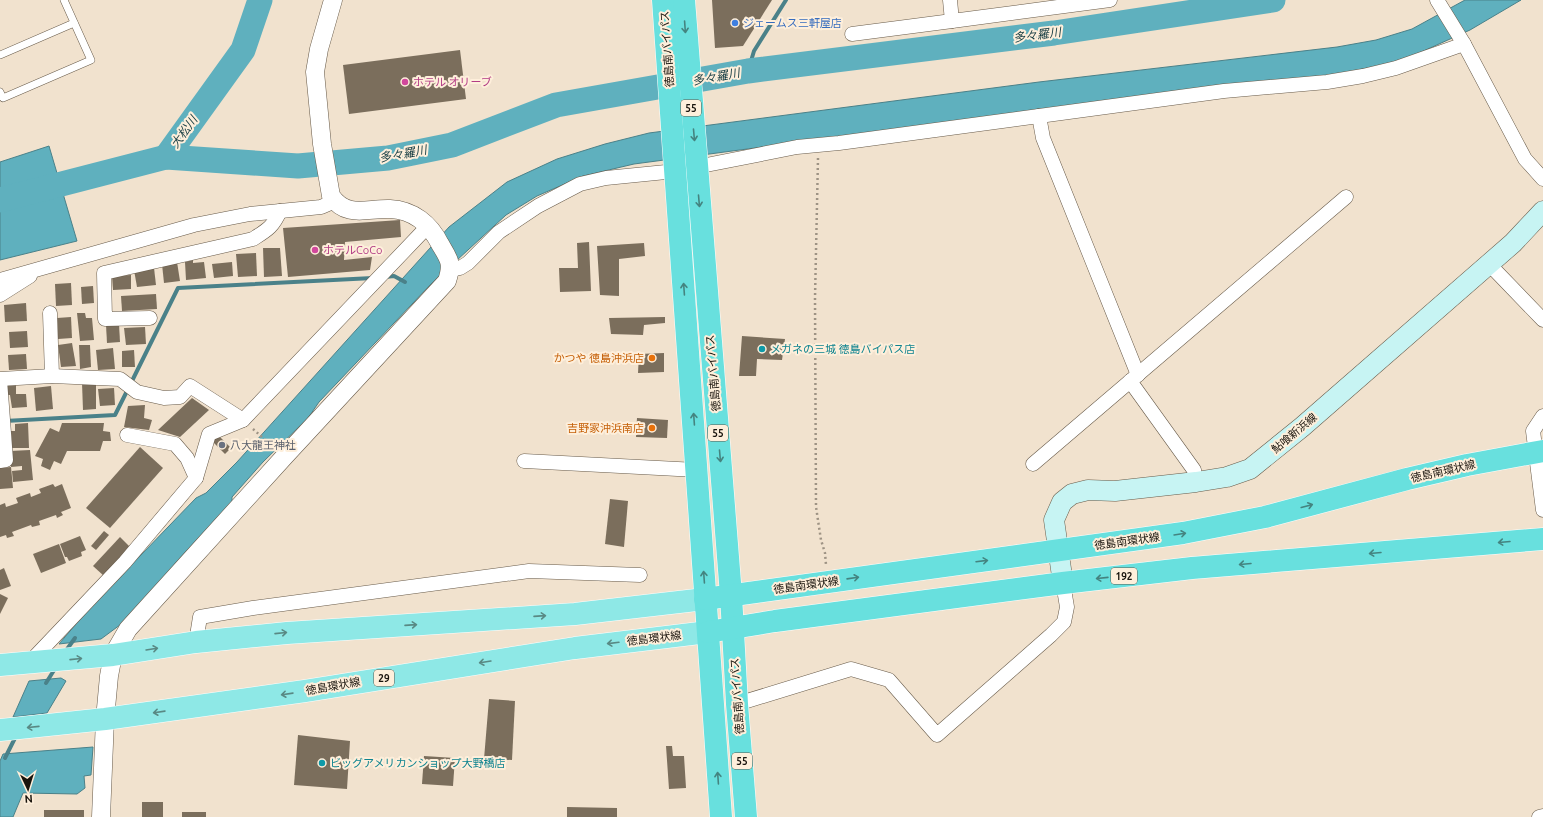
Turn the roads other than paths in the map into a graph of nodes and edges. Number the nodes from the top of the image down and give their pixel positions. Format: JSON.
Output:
{"nodes":[{"id":1,"x":64,"y":0,"type":"edge"},
{"id":2,"x":334,"y":0,"type":"edge"},
{"id":3,"x":663,"y":0,"type":"edge"},
{"id":4,"x":684,"y":0,"type":"edge"},
{"id":5,"x":950,"y":0,"type":"edge"},
{"id":6,"x":1110,"y":0,"type":"edge"},
{"id":7,"x":1438,"y":2,"type":"edge"},
{"id":8,"x":952,"y":21,"type":"junction"},
{"id":9,"x":74,"y":23,"type":"junction"},
{"id":10,"x":852,"y":34,"type":"dead end"},
{"id":11,"x":1462,"y":41,"type":"junction"},
{"id":12,"x":0,"y":55,"type":"edge"},
{"id":13,"x":677,"y":57,"type":"junction"},
{"id":14,"x":0,"y":92,"type":"edge"},
{"id":15,"x":1039,"y":116,"type":"junction"},
{"id":16,"x":686,"y":166,"type":"junction"},
{"id":17,"x":1543,"y":179,"type":"edge"},
{"id":18,"x":332,"y":193,"type":"junction"},
{"id":19,"x":1346,"y":197,"type":"dead end"},
{"id":20,"x":280,"y":211,"type":"junction"},
{"id":21,"x":1543,"y":212,"type":"edge"},
{"id":22,"x":431,"y":230,"type":"junction"},
{"id":23,"x":1488,"y":264,"type":"junction"},
{"id":24,"x":451,"y":266,"type":"junction"},
{"id":25,"x":36,"y":270,"type":"junction"},
{"id":26,"x":0,"y":280,"type":"edge"},
{"id":27,"x":0,"y":295,"type":"edge"},
{"id":28,"x":50,"y":313,"type":"dead end"},
{"id":29,"x":150,"y":318,"type":"dead end"},
{"id":30,"x":1543,"y":320,"type":"edge"},
{"id":31,"x":52,"y":376,"type":"junction"},
{"id":32,"x":1134,"y":378,"type":"junction"},
{"id":33,"x":0,"y":379,"type":"edge"},
{"id":34,"x":1543,"y":416,"type":"edge"},
{"id":35,"x":246,"y":423,"type":"junction"},
{"id":36,"x":126,"y":435,"type":"dead end"},
{"id":37,"x":1539,"y":451,"type":"edge"},
{"id":38,"x":0,"y":461,"type":"edge"},
{"id":39,"x":524,"y":461,"type":"dead end"},
{"id":40,"x":1033,"y":464,"type":"dead end"},
{"id":41,"x":697,"y":470,"type":"junction"},
{"id":42,"x":196,"y":478,"type":"junction"},
{"id":43,"x":1196,"y":482,"type":"junction"},
{"id":44,"x":1543,"y":510,"type":"edge"},
{"id":45,"x":1543,"y":539,"type":"edge"},
{"id":46,"x":1058,"y":551,"type":"junction"},
{"id":47,"x":640,"y":575,"type":"dead end"},
{"id":48,"x":1063,"y":583,"type":"junction"},
{"id":49,"x":731,"y":594,"type":"junction"},
{"id":50,"x":705,"y":599,"type":"junction"},
{"id":51,"x":733,"y":628,"type":"junction"},
{"id":52,"x":708,"y":632,"type":"junction"},
{"id":53,"x":196,"y":642,"type":"junction"},
{"id":54,"x":114,"y":655,"type":"junction"},
{"id":55,"x":34,"y":663,"type":"junction"},
{"id":56,"x":0,"y":665,"type":"edge"},
{"id":57,"x":737,"y":704,"type":"junction"},
{"id":58,"x":105,"y":719,"type":"junction"},
{"id":59,"x":3,"y":730,"type":"edge"},
{"id":60,"x":1543,"y":816,"type":"edge"},
{"id":61,"x":101,"y":817,"type":"edge"},
{"id":62,"x":721,"y":817,"type":"edge"},
{"id":63,"x":746,"y":817,"type":"edge"},
{"id":64,"x":1539,"y":817,"type":"edge"}],
"edges":[{"from":1,"to":9,"type":"lane"},
{"from":2,"to":18,"type":"street"},
{"from":3,"to":13,"type":"highway","name":"徳島南バイパス","number":"55"},
{"from":4,"to":13,"type":"highway","name":"徳島南バイパス","number":"55","one_way":true},
{"from":5,"to":8,"type":"street"},
{"from":6,"to":8,"type":"street"},
{"from":7,"to":11,"type":"street"},
{"from":8,"to":10,"type":"street"},
{"from":9,"to":12,"type":"lane"},
{"from":9,"to":14,"type":"lane"},
{"from":11,"to":15,"type":"street"},
{"from":11,"to":17,"type":"street"},
{"from":13,"to":16,"type":"highway","name":"徳島南バイパス","number":"55"},
{"from":15,"to":16,"type":"street"},
{"from":15,"to":32,"type":"street"},
{"from":16,"to":24,"type":"street"},
{"from":41,"to":16,"type":"highway","name":"徳島南バイパス","number":"55","one_way":true},
{"from":16,"to":49,"type":"highway","name":"徳島南バイパス","number":"55","one_way":true},
{"from":18,"to":20,"type":"street"},
{"from":18,"to":22,"type":"street"},
{"from":19,"to":32,"type":"street"},
{"from":20,"to":25,"type":"street"},
{"from":20,"to":29,"type":"street"},
{"from":21,"to":23,"type":"main road","name":"鮎喰新浜線"},
{"from":22,"to":24,"type":"street"},
{"from":22,"to":35,"type":"street"},
{"from":23,"to":30,"type":"street"},
{"from":23,"to":43,"type":"main road","name":"鮎喰新浜線"},
{"from":24,"to":54,"type":"street"},
{"from":25,"to":26,"type":"street"},
{"from":25,"to":27,"type":"street"},
{"from":28,"to":31,"type":"street"},
{"from":31,"to":33,"type":"street"},
{"from":31,"to":35,"type":"street"},
{"from":32,"to":40,"type":"street"},
{"from":32,"to":43,"type":"street"},
{"from":33,"to":38,"type":"street"},
{"from":34,"to":37,"type":"street"},
{"from":35,"to":42,"type":"street"},
{"from":36,"to":42,"type":"street"},
{"from":37,"to":44,"type":"street"},
{"from":46,"to":37,"type":"highway","name":"徳島南環状線","one_way":true},
{"from":39,"to":41,"type":"street"},
{"from":50,"to":41,"type":"highway","name":"徳島南バイパス","number":"55","one_way":true},
{"from":42,"to":55,"type":"street"},
{"from":43,"to":46,"type":"main road","name":"鮎喰新浜線"},
{"from":45,"to":48,"type":"highway","number":"192","one_way":true},
{"from":46,"to":48,"type":"main road","name":"鮎喰新浜線"},
{"from":49,"to":46,"type":"highway","name":"徳島南環状線","one_way":true},
{"from":47,"to":53,"type":"street"},
{"from":48,"to":51,"type":"highway","number":"192"},
{"from":48,"to":57,"type":"street"},
{"from":49,"to":50,"type":"highway","name":"徳島南環状線"},
{"from":49,"to":51,"type":"highway","name":"徳島南バイパス","number":"55"},
{"from":50,"to":52,"type":"highway","name":"徳島南バイパス","number":"55"},
{"from":53,"to":50,"type":"main road","one_way":true},
{"from":51,"to":52,"type":"highway","number":"192"},
{"from":51,"to":57,"type":"highway","name":"徳島南バイパス","number":"55"},
{"from":52,"to":58,"type":"main road","name":"徳島環状線","number":"29","one_way":true},
{"from":62,"to":52,"type":"highway","name":"徳島南バイパス","number":"55","one_way":true},
{"from":54,"to":53,"type":"main road","one_way":true},
{"from":55,"to":54,"type":"main road","one_way":true},
{"from":54,"to":58,"type":"street"},
{"from":55,"to":56,"type":"main road"},
{"from":57,"to":63,"type":"highway","name":"徳島南バイパス","number":"55"},
{"from":58,"to":59,"type":"main road","name":"徳島環状線","number":"29","one_way":true},
{"from":58,"to":61,"type":"street"},
{"from":60,"to":64,"type":"street"}]}
